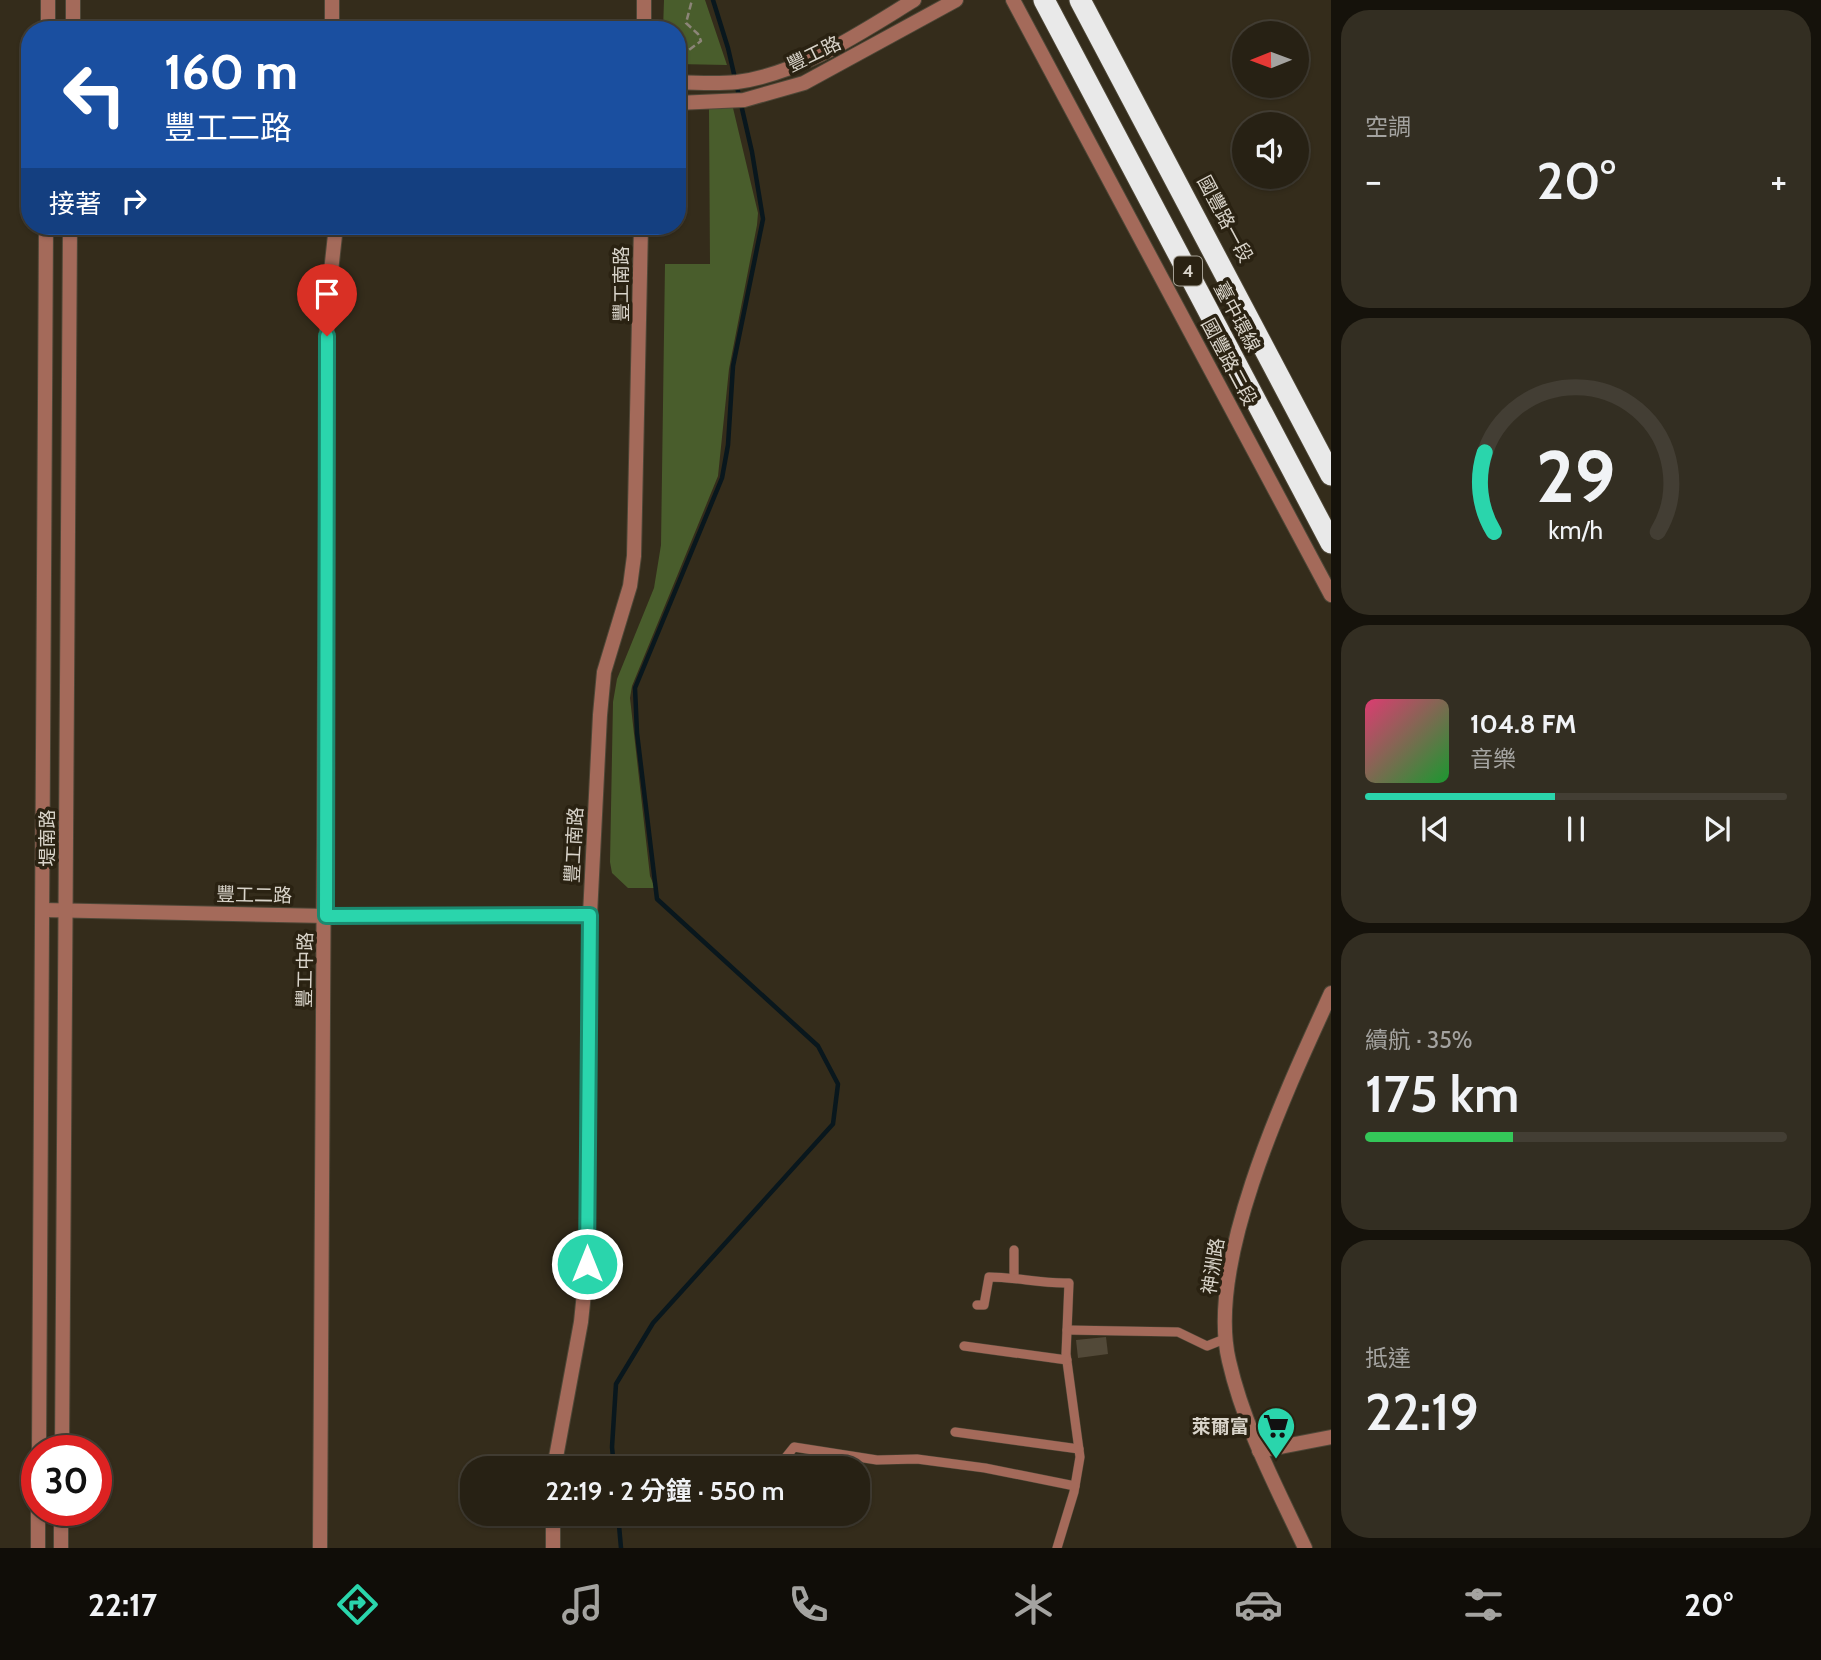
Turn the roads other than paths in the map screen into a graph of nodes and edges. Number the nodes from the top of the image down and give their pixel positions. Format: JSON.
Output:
{"nodes":[{"id":1,"x":48,"y":0,"type":"edge"},
{"id":2,"x":73,"y":0,"type":"edge"},
{"id":3,"x":332,"y":0,"type":"edge"},
{"id":4,"x":644,"y":0,"type":"edge"},
{"id":5,"x":914,"y":0,"type":"edge"},
{"id":6,"x":956,"y":0,"type":"edge"},
{"id":7,"x":1013,"y":0,"type":"edge"},
{"id":8,"x":1044,"y":0,"type":"edge"},
{"id":9,"x":1080,"y":0,"type":"edge"},
{"id":10,"x":1089,"y":0,"type":"edge"},
{"id":11,"x":48,"y":21,"type":"edge"},
{"id":12,"x":73,"y":21,"type":"edge"},
{"id":13,"x":332,"y":21,"type":"edge"},
{"id":14,"x":644,"y":21,"type":"edge"},
{"id":15,"x":686,"y":83,"type":"edge"},
{"id":16,"x":686,"y":103,"type":"edge"},
{"id":17,"x":46,"y":235,"type":"edge"},
{"id":18,"x":70,"y":235,"type":"edge"},
{"id":19,"x":335,"y":235,"type":"edge"},
{"id":20,"x":640,"y":235,"type":"edge"},
{"id":21,"x":1331,"y":454,"type":"edge"},
{"id":22,"x":1331,"y":475,"type":"edge"},
{"id":23,"x":1331,"y":543,"type":"edge"},
{"id":24,"x":1331,"y":595,"type":"edge"},
{"id":25,"x":43,"y":910,"type":"junction"},
{"id":26,"x":66,"y":910,"type":"junction"},
{"id":27,"x":590,"y":915,"type":"junction"},
{"id":28,"x":326,"y":916,"type":"junction"},
{"id":29,"x":1331,"y":993,"type":"edge"},
{"id":30,"x":1014,"y":1250,"type":"dead end"},
{"id":31,"x":1014,"y":1277,"type":"junction"},
{"id":32,"x":977,"y":1304,"type":"dead end"},
{"id":33,"x":1067,"y":1330,"type":"junction"},
{"id":34,"x":1227,"y":1338,"type":"junction"},
{"id":35,"x":964,"y":1346,"type":"dead end"},
{"id":36,"x":1067,"y":1360,"type":"junction"},
{"id":37,"x":954,"y":1432,"type":"dead end"},
{"id":38,"x":39,"y":1435,"type":"edge"},
{"id":39,"x":62,"y":1435,"type":"edge"},
{"id":40,"x":1331,"y":1437,"type":"edge"},
{"id":41,"x":1079,"y":1449,"type":"junction"},
{"id":42,"x":1259,"y":1451,"type":"junction"},
{"id":43,"x":556,"y":1456,"type":"edge"},
{"id":44,"x":787,"y":1456,"type":"edge"},
{"id":45,"x":851,"y":1456,"type":"edge"},
{"id":46,"x":870,"y":1459,"type":"edge"},
{"id":47,"x":1075,"y":1486,"type":"junction"},
{"id":48,"x":38,"y":1526,"type":"edge"},
{"id":49,"x":61,"y":1526,"type":"edge"},
{"id":50,"x":553,"y":1526,"type":"edge"},
{"id":51,"x":38,"y":1548,"type":"edge"},
{"id":52,"x":61,"y":1548,"type":"edge"},
{"id":53,"x":320,"y":1548,"type":"edge"},
{"id":54,"x":552,"y":1548,"type":"edge"},
{"id":55,"x":1057,"y":1548,"type":"edge"},
{"id":56,"x":1305,"y":1548,"type":"edge"}],
"edges":[{"from":1,"to":11,"type":"street"},
{"from":2,"to":12,"type":"street"},
{"from":3,"to":13,"type":"street"},
{"from":4,"to":14,"type":"street"},
{"from":5,"to":15,"type":"street","name":"豐工路"},
{"from":6,"to":16,"type":"street","name":"豐工路"},
{"from":7,"to":24,"type":"street","name":"國豐路二段"},
{"from":8,"to":23,"type":"highway","name":"臺中環線","number":"4"},
{"from":9,"to":22,"type":"highway","name":"臺中環線","number":"4"},
{"from":10,"to":21,"type":"street","name":"國豐路一段"},
{"from":17,"to":25,"type":"street","name":"堤南路"},
{"from":18,"to":26,"type":"street","name":"堤南路"},
{"from":19,"to":28,"type":"street","name":"豐工中路"},
{"from":20,"to":27,"type":"street","name":"豐工南路"},
{"from":25,"to":26,"type":"street","name":"豐工二路"},
{"from":25,"to":38,"type":"street","name":"堤南路"},
{"from":26,"to":28,"type":"street","name":"豐工二路"},
{"from":26,"to":39,"type":"street","name":"堤南路"},
{"from":27,"to":28,"type":"street","name":"豐工二路"},
{"from":27,"to":43,"type":"street","name":"豐工南路"},
{"from":28,"to":53,"type":"street","name":"豐工中路"},
{"from":29,"to":34,"type":"street","name":"神洲路"},
{"from":30,"to":31,"type":"lane"},
{"from":31,"to":32,"type":"lane"},
{"from":31,"to":33,"type":"lane"},
{"from":33,"to":34,"type":"lane"},
{"from":33,"to":36,"type":"lane"},
{"from":34,"to":42,"type":"street","name":"神洲路"},
{"from":35,"to":36,"type":"lane"},
{"from":36,"to":41,"type":"lane"},
{"from":37,"to":41,"type":"lane"},
{"from":40,"to":42,"type":"street"},
{"from":41,"to":47,"type":"lane"},
{"from":42,"to":56,"type":"street","name":"神洲路"},
{"from":44,"to":45,"type":"lane"},
{"from":46,"to":47,"type":"lane"},
{"from":47,"to":55,"type":"lane"},
{"from":48,"to":51,"type":"street"},
{"from":49,"to":52,"type":"street"},
{"from":50,"to":54,"type":"street"}]}
